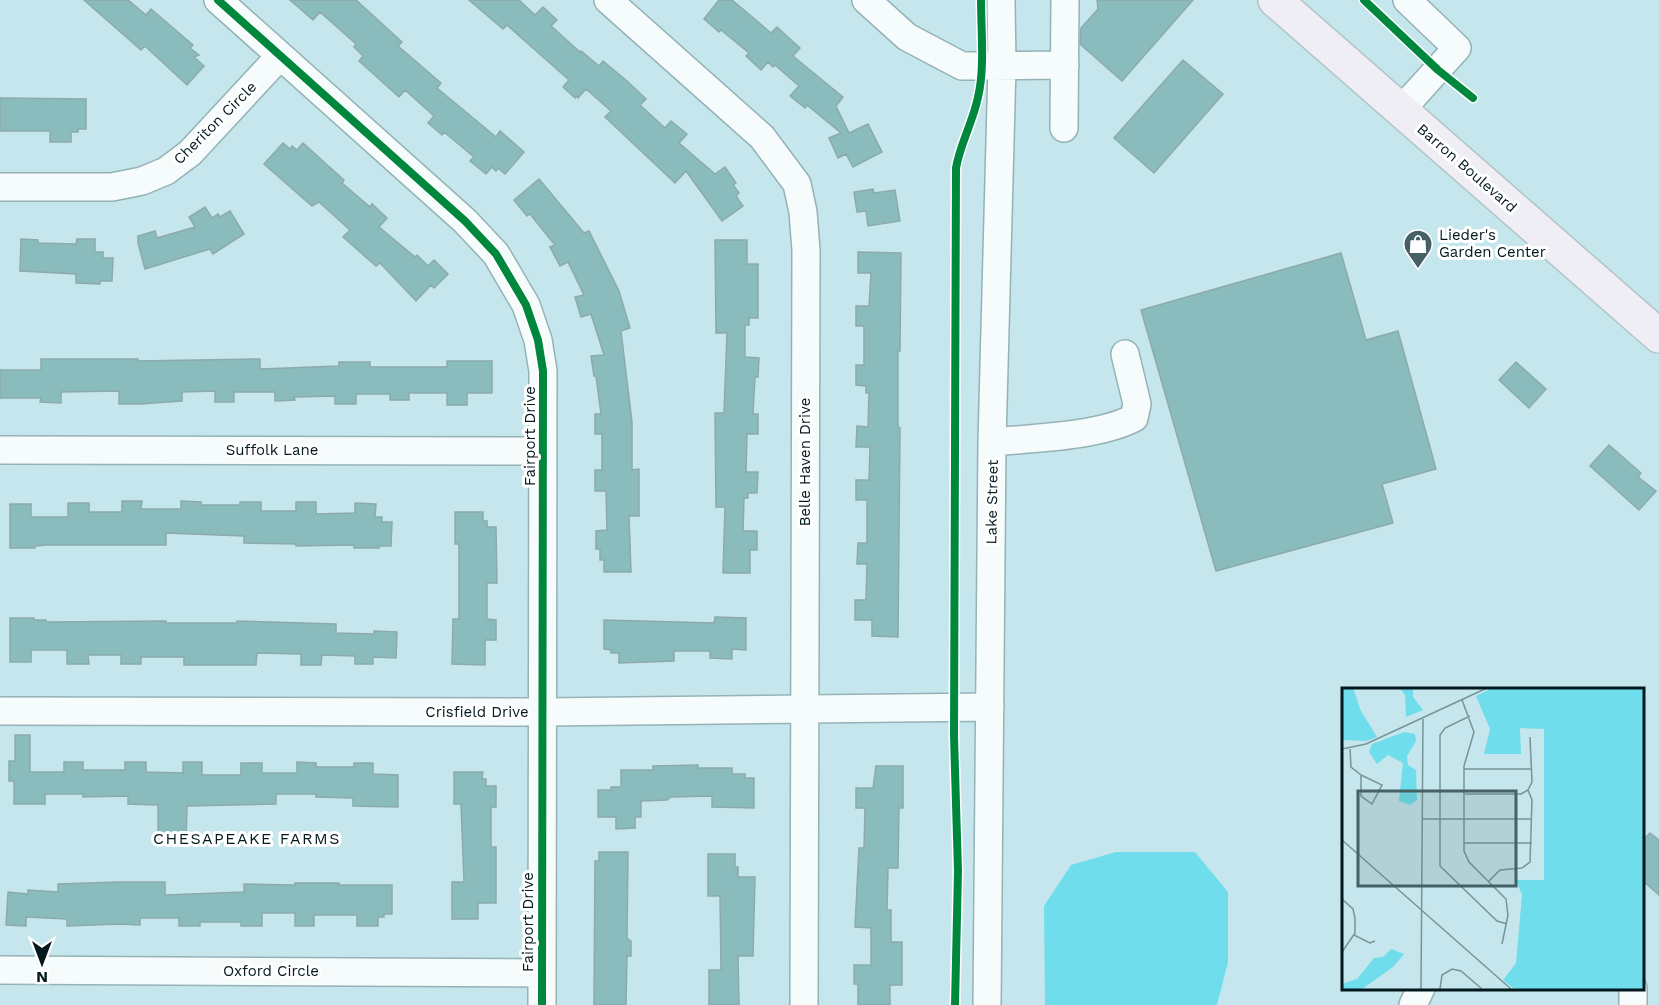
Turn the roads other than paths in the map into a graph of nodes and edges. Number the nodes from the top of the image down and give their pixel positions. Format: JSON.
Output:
{"nodes":[{"id":1,"x":218,"y":0,"type":"edge"},
{"id":2,"x":608,"y":0,"type":"edge"},
{"id":3,"x":866,"y":0,"type":"edge"},
{"id":4,"x":1001,"y":0,"type":"edge"},
{"id":5,"x":1065,"y":0,"type":"edge"},
{"id":6,"x":1407,"y":0,"type":"edge"},
{"id":7,"x":1278,"y":2,"type":"edge"},
{"id":8,"x":280,"y":56,"type":"junction"},
{"id":9,"x":1065,"y":65,"type":"junction"},
{"id":10,"x":1002,"y":66,"type":"junction"},
{"id":11,"x":1401,"y":110,"type":"junction"},
{"id":12,"x":1064,"y":128,"type":"dead end"},
{"id":13,"x":0,"y":187,"type":"edge"},
{"id":14,"x":1659,"y":336,"type":"edge"},
{"id":15,"x":1125,"y":354,"type":"dead end"},
{"id":16,"x":992,"y":442,"type":"junction"},
{"id":17,"x":0,"y":450,"type":"edge"},
{"id":18,"x":543,"y":451,"type":"junction"},
{"id":19,"x":990,"y":707,"type":"junction"},
{"id":20,"x":804,"y":709,"type":"junction"},
{"id":21,"x":0,"y":711,"type":"edge"},
{"id":22,"x":543,"y":712,"type":"junction"},
{"id":23,"x":0,"y":970,"type":"edge"},
{"id":24,"x":542,"y":973,"type":"junction"},
{"id":25,"x":1420,"y":990,"type":"edge"},
{"id":26,"x":542,"y":1005,"type":"edge"},
{"id":27,"x":804,"y":1005,"type":"edge"},
{"id":28,"x":987,"y":1005,"type":"edge"},
{"id":29,"x":1413,"y":1005,"type":"edge"}],
"edges":[{"from":1,"to":8,"type":"street","name":"Fairport Drive"},
{"from":2,"to":20,"type":"street","name":"Belle Haven Drive"},
{"from":3,"to":10,"type":"street"},
{"from":4,"to":10,"type":"street","name":"Lake Street"},
{"from":5,"to":9,"type":"street"},
{"from":6,"to":11,"type":"street"},
{"from":7,"to":11,"type":"main road","name":"Barron Boulevard"},
{"from":8,"to":13,"type":"street","name":"Cheriton Circle"},
{"from":8,"to":18,"type":"street","name":"Fairport Drive"},
{"from":9,"to":10,"type":"street"},
{"from":9,"to":12,"type":"street"},
{"from":10,"to":16,"type":"street","name":"Lake Street"},
{"from":11,"to":14,"type":"main road","name":"Barron Boulevard"},
{"from":15,"to":16,"type":"street"},
{"from":16,"to":19,"type":"street","name":"Lake Street"},
{"from":17,"to":18,"type":"street","name":"Suffolk Lane"},
{"from":18,"to":22,"type":"street","name":"Fairport Drive"},
{"from":19,"to":20,"type":"street","name":"Crisfield Drive"},
{"from":19,"to":28,"type":"street","name":"Lake Street"},
{"from":20,"to":22,"type":"street","name":"Crisfield Drive"},
{"from":20,"to":27,"type":"street","name":"Belle Haven Drive"},
{"from":21,"to":22,"type":"street","name":"Crisfield Drive"},
{"from":22,"to":24,"type":"street","name":"Fairport Drive"},
{"from":23,"to":24,"type":"street","name":"Oxford Circle"},
{"from":24,"to":26,"type":"street","name":"Fairport Drive"},
{"from":25,"to":29,"type":"street"}]}
